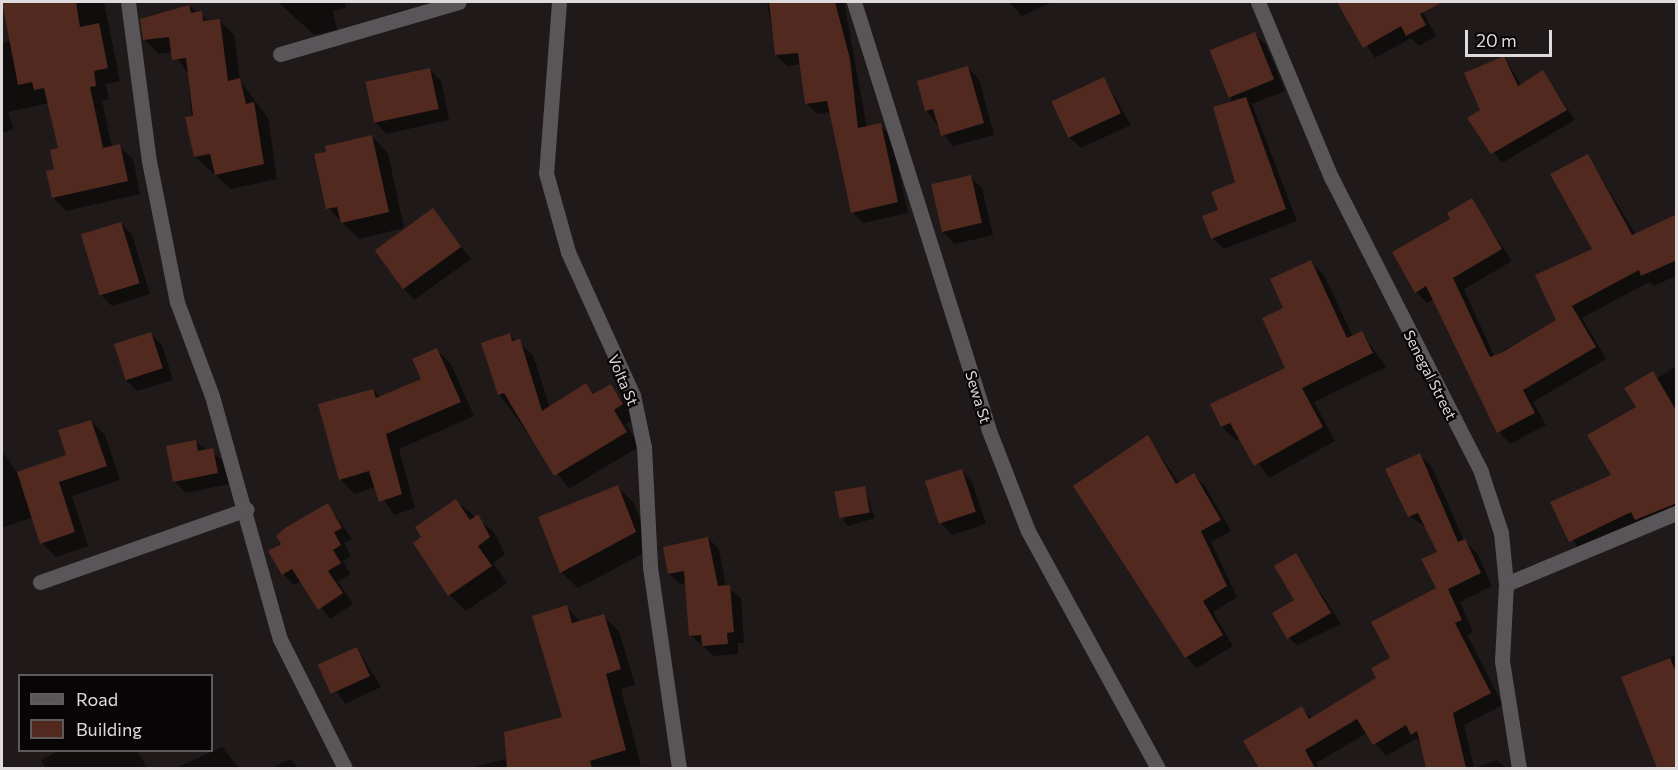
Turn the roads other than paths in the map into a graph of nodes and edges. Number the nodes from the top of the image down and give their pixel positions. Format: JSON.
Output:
{"nodes":[{"id":1,"x":128,"y":2,"type":"edge"},
{"id":2,"x":459,"y":2,"type":"edge"},
{"id":3,"x":559,"y":2,"type":"edge"},
{"id":4,"x":854,"y":2,"type":"edge"},
{"id":5,"x":1258,"y":2,"type":"edge"},
{"id":6,"x":280,"y":54,"type":"dead end"},
{"id":7,"x":247,"y":509,"type":"junction"},
{"id":8,"x":1677,"y":513,"type":"edge"},
{"id":9,"x":40,"y":582,"type":"dead end"},
{"id":10,"x":1506,"y":584,"type":"junction"},
{"id":11,"x":345,"y":768,"type":"edge"},
{"id":12,"x":679,"y":768,"type":"edge"},
{"id":13,"x":1158,"y":768,"type":"edge"},
{"id":14,"x":1519,"y":768,"type":"edge"}],
"edges":[{"from":1,"to":7,"type":"street"},
{"from":2,"to":6,"type":"street"},
{"from":3,"to":12,"type":"street","name":"Volta St"},
{"from":4,"to":13,"type":"street","name":"Sewa St"},
{"from":5,"to":10,"type":"street","name":"Senegal Street"},
{"from":7,"to":9,"type":"street"},
{"from":7,"to":11,"type":"street"},
{"from":8,"to":10,"type":"street"},
{"from":10,"to":14,"type":"street","name":"Senegal Street"}]}
